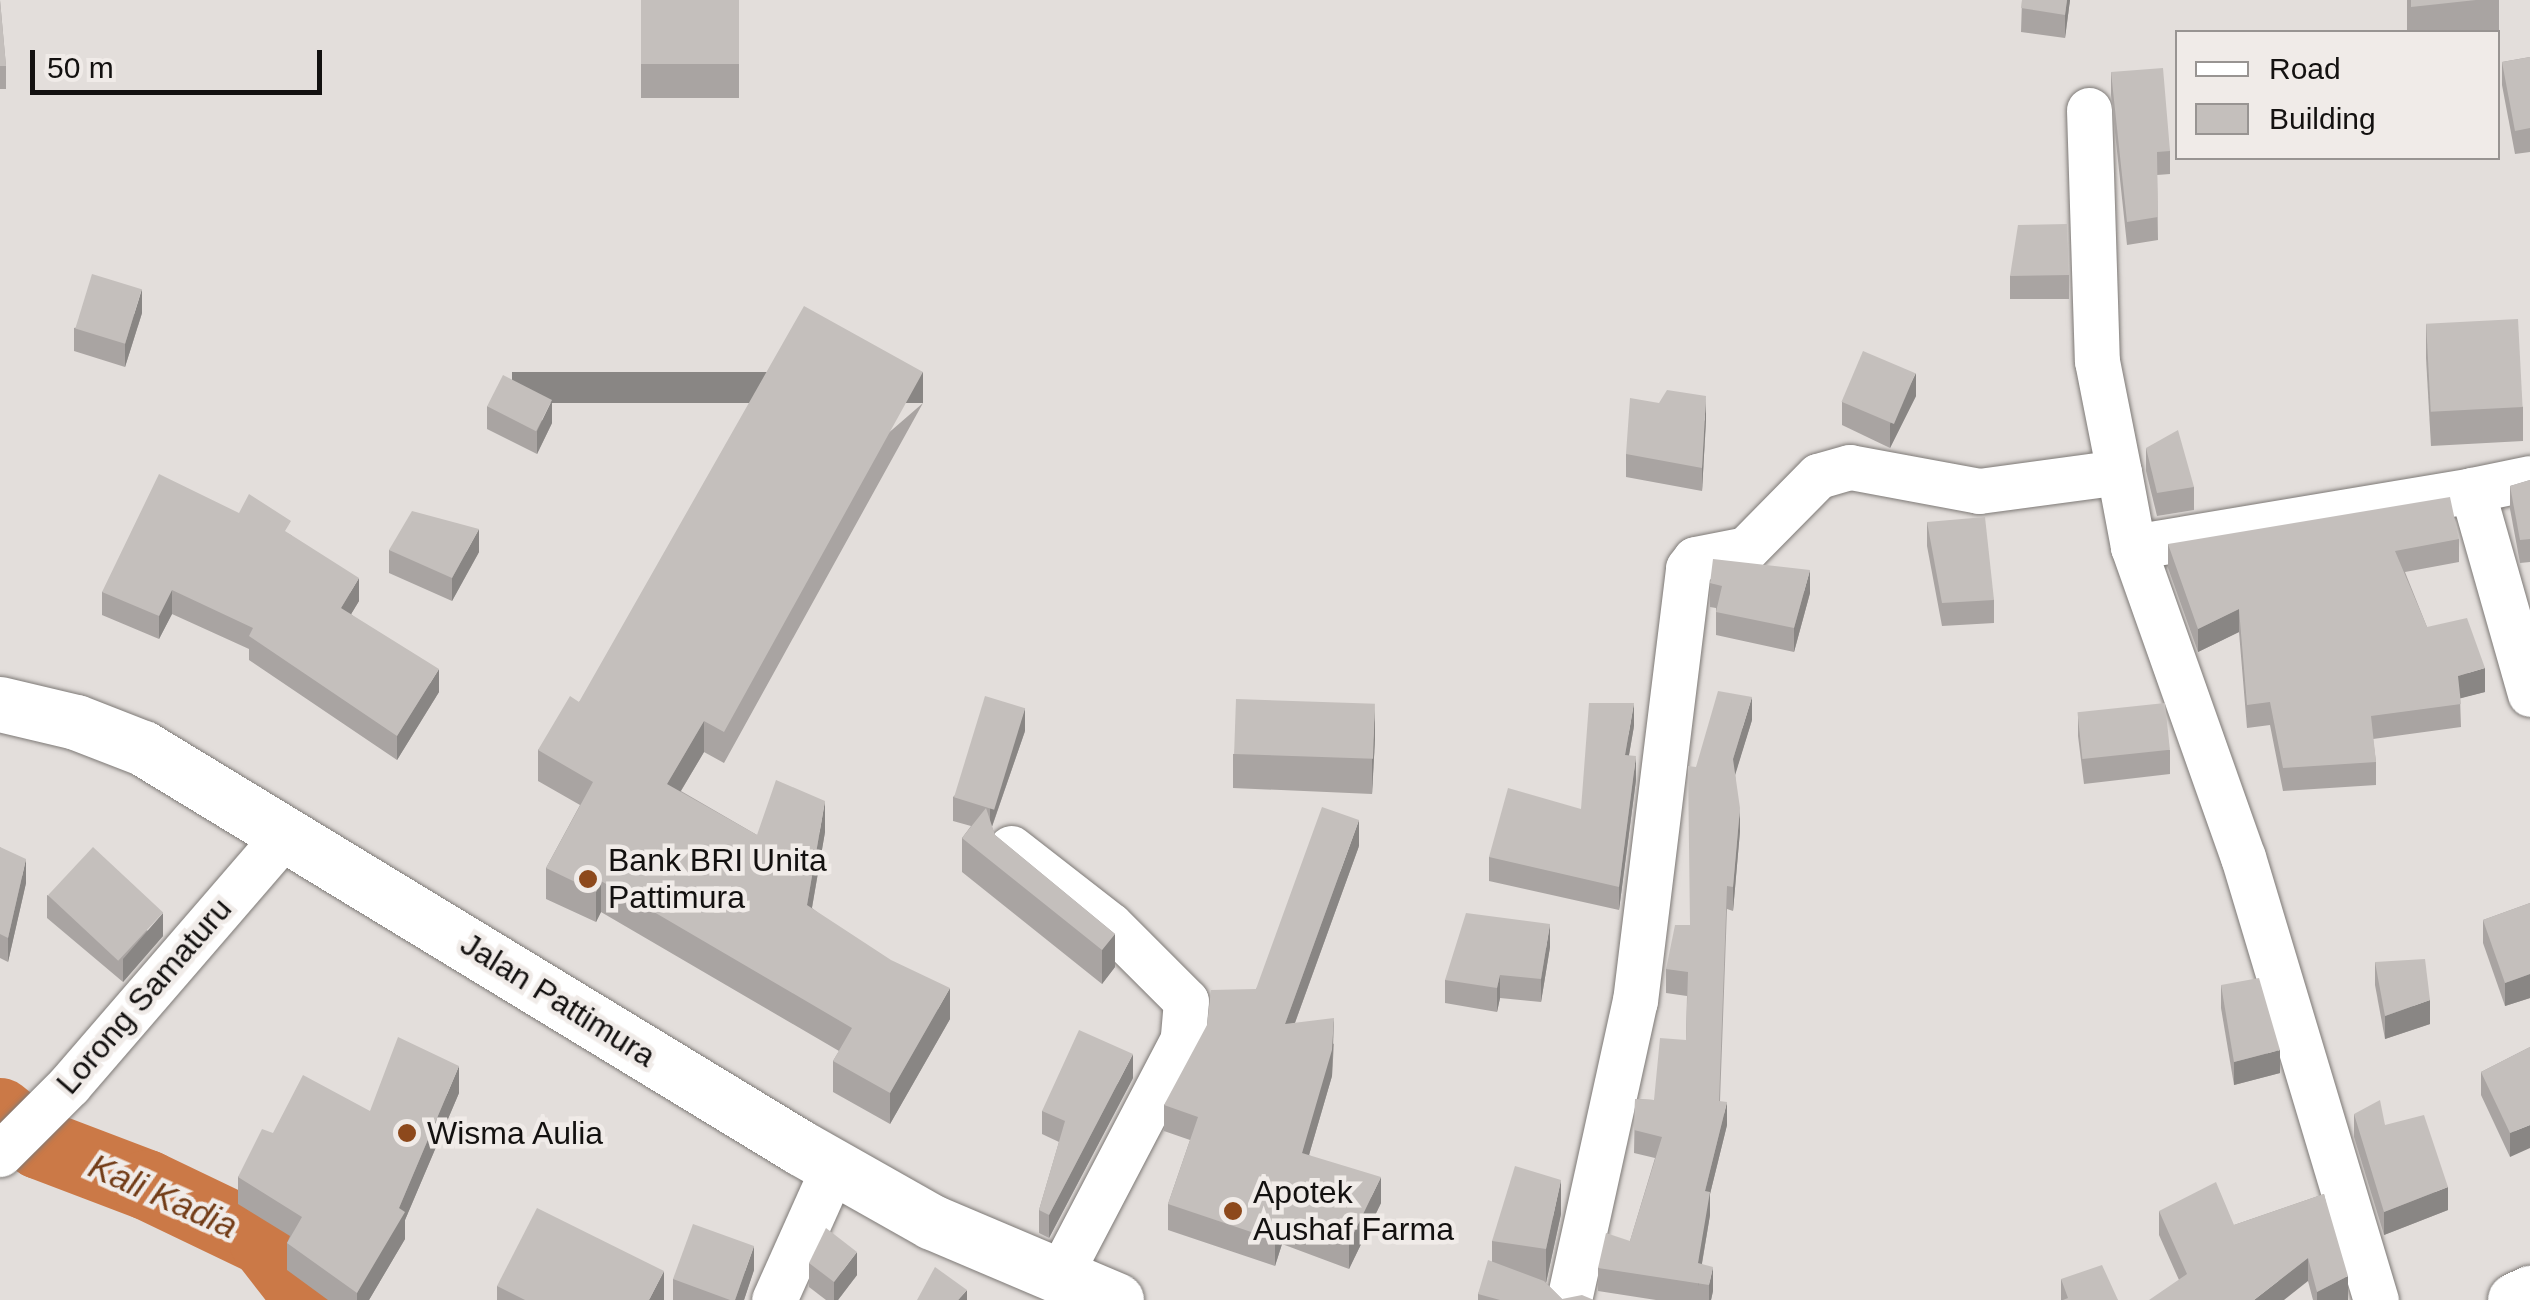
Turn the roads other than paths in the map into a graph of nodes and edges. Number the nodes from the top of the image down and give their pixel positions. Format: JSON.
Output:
{"nodes":[{"id":1,"x":2088,"y":110,"type":"dead end"},
{"id":2,"x":2119,"y":472,"type":"junction"},
{"id":3,"x":2530,"y":478,"type":"edge"},
{"id":4,"x":2472,"y":490,"type":"junction"},
{"id":5,"x":2133,"y":547,"type":"junction"},
{"id":6,"x":2530,"y":694,"type":"edge"},
{"id":7,"x":0,"y":704,"type":"edge"},
{"id":8,"x":285,"y":835,"type":"junction"},
{"id":9,"x":1011,"y":848,"type":"edge"},
{"id":10,"x":0,"y":1154,"type":"edge"},
{"id":11,"x":834,"y":1166,"type":"junction"},
{"id":12,"x":1060,"y":1274,"type":"junction"},
{"id":13,"x":2530,"y":1293,"type":"edge"},
{"id":14,"x":774,"y":1300,"type":"edge"},
{"id":15,"x":1116,"y":1300,"type":"edge"},
{"id":16,"x":1569,"y":1300,"type":"edge"},
{"id":17,"x":2376,"y":1300,"type":"edge"},
{"id":18,"x":2515,"y":1300,"type":"edge"}],
"edges":[{"from":1,"to":2,"type":"street"},
{"from":2,"to":5,"type":"street"},
{"from":2,"to":16,"type":"street"},
{"from":3,"to":4,"type":"street"},
{"from":4,"to":5,"type":"street"},
{"from":4,"to":6,"type":"street"},
{"from":5,"to":17,"type":"street"},
{"from":7,"to":8,"type":"highway","name":"Jalan Pattimura"},
{"from":8,"to":10,"type":"street","name":"Lorong Samaturu"},
{"from":8,"to":11,"type":"highway","name":"Jalan Pattimura"},
{"from":9,"to":12,"type":"street"},
{"from":11,"to":12,"type":"highway","name":"Jalan Pattimura"},
{"from":11,"to":14,"type":"street"},
{"from":12,"to":15,"type":"highway","name":"Jalan Pattimura"},
{"from":13,"to":18,"type":"highway"}]}
